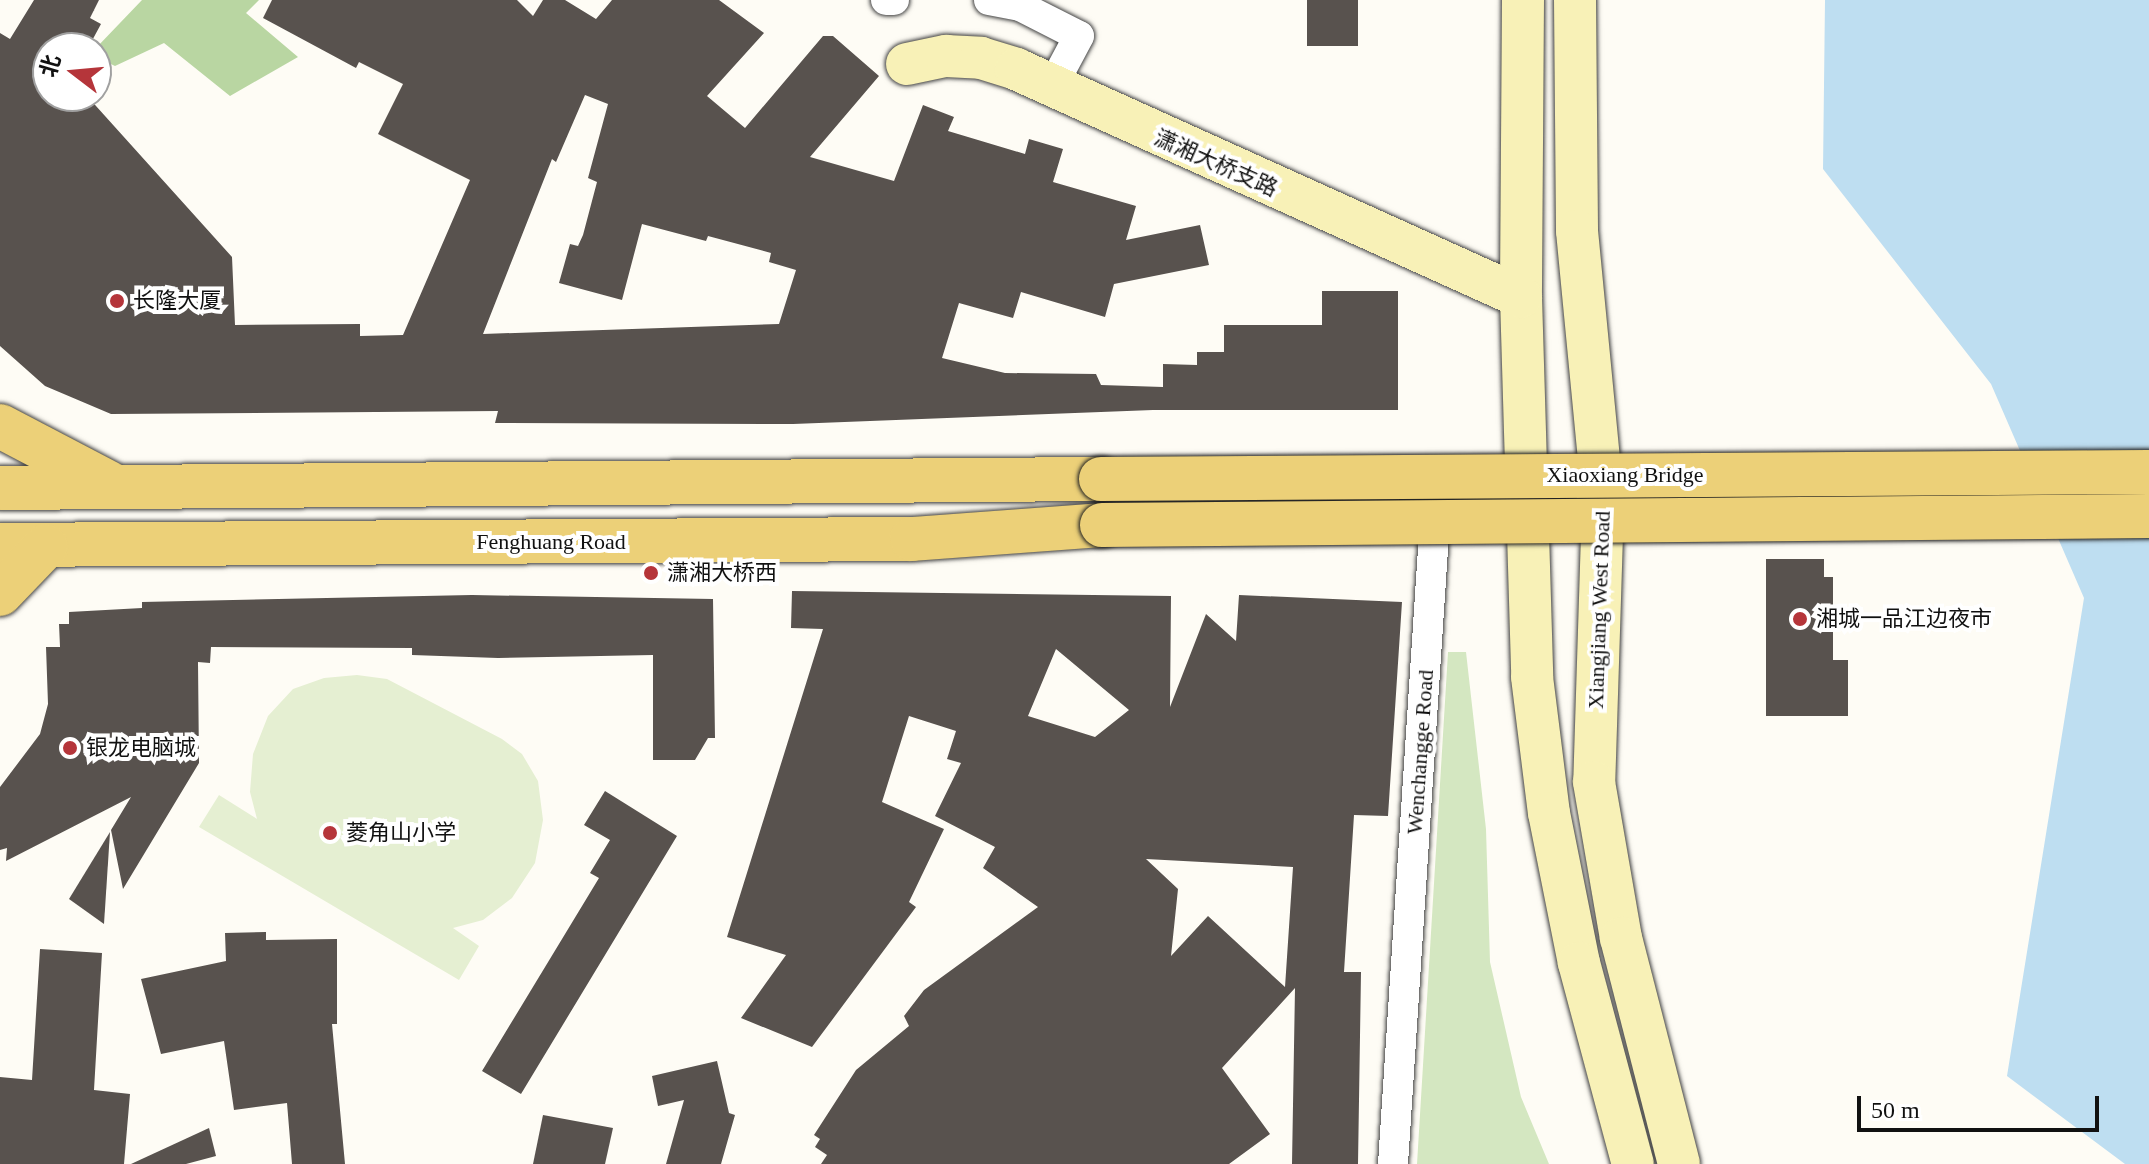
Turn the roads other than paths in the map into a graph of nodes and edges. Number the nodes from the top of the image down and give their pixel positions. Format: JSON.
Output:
{"nodes":[{"id":1,"x":886,"y":0,"type":"edge"},
{"id":2,"x":894,"y":0,"type":"edge"},
{"id":3,"x":989,"y":0,"type":"edge"},
{"id":4,"x":1523,"y":0,"type":"edge"},
{"id":5,"x":1575,"y":0,"type":"edge"},
{"id":6,"x":907,"y":64,"type":"dead end"},
{"id":7,"x":1053,"y":85,"type":"junction"},
{"id":8,"x":1521,"y":297,"type":"junction"},
{"id":9,"x":0,"y":426,"type":"edge"},
{"id":10,"x":2149,"y":472,"type":"edge"},
{"id":11,"x":0,"y":488,"type":"edge"},
{"id":12,"x":118,"y":488,"type":"junction"},
{"id":13,"x":1289,"y":492,"type":"dead end"},
{"id":14,"x":2149,"y":516,"type":"edge"},
{"id":15,"x":1102,"y":525,"type":"joint"},
{"id":16,"x":0,"y":545,"type":"edge"},
{"id":17,"x":46,"y":546,"type":"junction"},
{"id":18,"x":0,"y":594,"type":"edge"},
{"id":19,"x":1393,"y":1164,"type":"edge"},
{"id":20,"x":1633,"y":1164,"type":"edge"},
{"id":21,"x":1679,"y":1164,"type":"edge"}],
"edges":[{"from":1,"to":2,"type":"street"},
{"from":3,"to":7,"type":"street"},
{"from":4,"to":8,"type":"main road"},
{"from":5,"to":21,"type":"main road","name":"Xiangjiang West Road"},
{"from":6,"to":7,"type":"main road","name":"潇湘大桥支路"},
{"from":7,"to":8,"type":"main road","name":"潇湘大桥支路"},
{"from":8,"to":20,"type":"main road"},
{"from":9,"to":12,"type":"main road"},
{"from":10,"to":12,"type":"main road","name":"Xiaoxiang Bridge","bridge":true},
{"from":11,"to":12,"type":"main road"},
{"from":13,"to":19,"type":"street","name":"Wenchangge Road"},
{"from":14,"to":15,"type":"main road","name":"Xiaoxiang Bridge","bridge":true},
{"from":15,"to":17,"type":"main road","name":"Fenghuang Road"},
{"from":16,"to":17,"type":"main road","name":"Fenghuang Road"},
{"from":17,"to":18,"type":"main road"}]}
